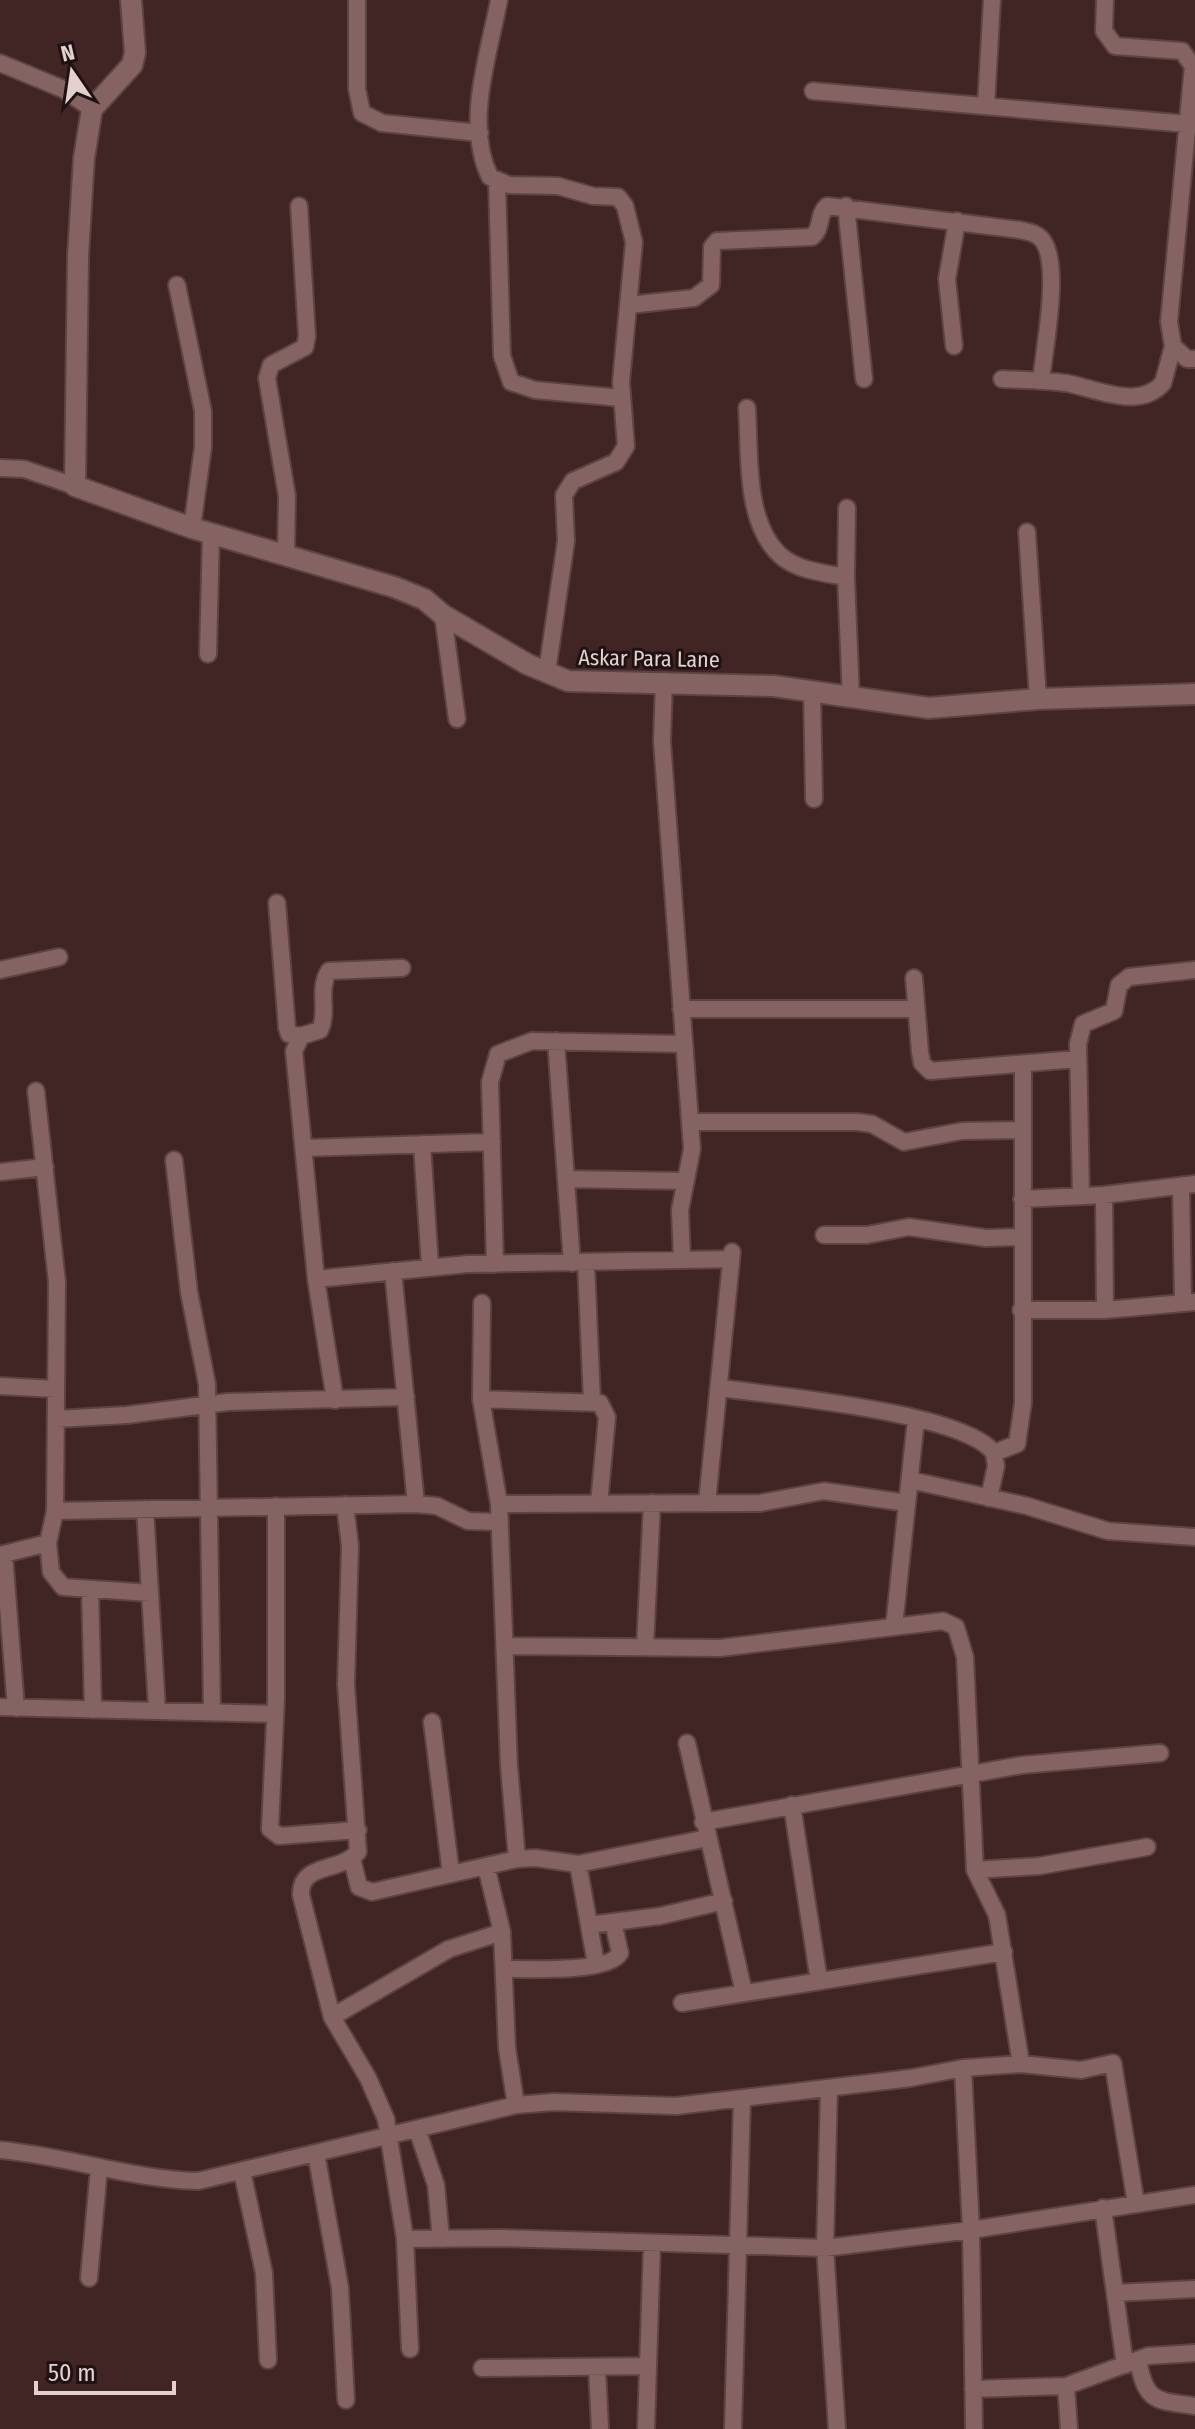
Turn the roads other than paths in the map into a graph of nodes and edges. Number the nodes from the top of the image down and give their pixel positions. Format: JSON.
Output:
{"nodes":[{"id":1,"x":131,"y":0,"type":"edge"},
{"id":2,"x":357,"y":0,"type":"edge"},
{"id":3,"x":499,"y":0,"type":"edge"},
{"id":4,"x":992,"y":0,"type":"edge"},
{"id":5,"x":1105,"y":0,"type":"edge"},
{"id":6,"x":0,"y":63,"type":"edge"},
{"id":7,"x":813,"y":91,"type":"dead end"},
{"id":8,"x":986,"y":105,"type":"junction"},
{"id":9,"x":92,"y":109,"type":"junction"},
{"id":10,"x":1188,"y":124,"type":"junction"},
{"id":11,"x":480,"y":133,"type":"junction"},
{"id":12,"x":497,"y":182,"type":"junction"},
{"id":13,"x":299,"y":206,"type":"dead end"},
{"id":14,"x":846,"y":206,"type":"junction"},
{"id":15,"x":957,"y":221,"type":"junction"},
{"id":16,"x":177,"y":285,"type":"dead end"},
{"id":17,"x":629,"y":305,"type":"junction"},
{"id":18,"x":954,"y":346,"type":"dead end"},
{"id":19,"x":1173,"y":346,"type":"junction"},
{"id":20,"x":1195,"y":359,"type":"edge"},
{"id":21,"x":864,"y":379,"type":"dead end"},
{"id":22,"x":1002,"y":379,"type":"dead end"},
{"id":23,"x":1041,"y":381,"type":"junction"},
{"id":24,"x":621,"y":398,"type":"junction"},
{"id":25,"x":747,"y":408,"type":"dead end"},
{"id":26,"x":0,"y":468,"type":"edge"},
{"id":27,"x":75,"y":486,"type":"junction"},
{"id":28,"x":847,"y":508,"type":"dead end"},
{"id":29,"x":201,"y":531,"type":"junction"},
{"id":30,"x":1027,"y":532,"type":"dead end"},
{"id":31,"x":286,"y":554,"type":"junction"},
{"id":32,"x":846,"y":577,"type":"junction"},
{"id":33,"x":443,"y":615,"type":"junction"},
{"id":34,"x":208,"y":654,"type":"dead end"},
{"id":35,"x":547,"y":672,"type":"junction"},
{"id":36,"x":664,"y":681,"type":"junction"},
{"id":37,"x":812,"y":692,"type":"junction"},
{"id":38,"x":1195,"y":694,"type":"edge"},
{"id":39,"x":851,"y":698,"type":"junction"},
{"id":40,"x":1038,"y":699,"type":"junction"},
{"id":41,"x":457,"y":719,"type":"dead end"},
{"id":42,"x":814,"y":799,"type":"dead end"},
{"id":43,"x":277,"y":903,"type":"dead end"},
{"id":44,"x":59,"y":957,"type":"dead end"},
{"id":45,"x":402,"y":968,"type":"dead end"},
{"id":46,"x":0,"y":970,"type":"edge"},
{"id":47,"x":1195,"y":970,"type":"edge"},
{"id":48,"x":914,"y":978,"type":"dead end"},
{"id":49,"x":681,"y":1009,"type":"junction"},
{"id":50,"x":916,"y":1009,"type":"junction"},
{"id":51,"x":301,"y":1036,"type":"junction"},
{"id":52,"x":556,"y":1041,"type":"junction"},
{"id":53,"x":684,"y":1044,"type":"junction"},
{"id":54,"x":1078,"y":1059,"type":"junction"},
{"id":55,"x":1023,"y":1064,"type":"junction"},
{"id":56,"x":36,"y":1091,"type":"dead end"},
{"id":57,"x":690,"y":1122,"type":"junction"},
{"id":58,"x":1022,"y":1130,"type":"junction"},
{"id":59,"x":492,"y":1142,"type":"junction"},
{"id":60,"x":422,"y":1144,"type":"junction"},
{"id":61,"x":305,"y":1148,"type":"junction"},
{"id":62,"x":174,"y":1160,"type":"dead end"},
{"id":63,"x":45,"y":1167,"type":"junction"},
{"id":64,"x":0,"y":1172,"type":"edge"},
{"id":65,"x":566,"y":1179,"type":"junction"},
{"id":66,"x":686,"y":1181,"type":"junction"},
{"id":67,"x":1188,"y":1185,"type":"edge"},
{"id":68,"x":1104,"y":1195,"type":"junction"},
{"id":69,"x":1081,"y":1196,"type":"junction"},
{"id":70,"x":1022,"y":1199,"type":"junction"},
{"id":71,"x":824,"y":1235,"type":"dead end"},
{"id":72,"x":1021,"y":1237,"type":"junction"},
{"id":73,"x":682,"y":1260,"type":"junction"},
{"id":74,"x":579,"y":1263,"type":"junction"},
{"id":75,"x":495,"y":1264,"type":"junction"},
{"id":76,"x":430,"y":1266,"type":"junction"},
{"id":77,"x":393,"y":1271,"type":"junction"},
{"id":78,"x":316,"y":1279,"type":"junction"},
{"id":79,"x":1189,"y":1302,"type":"edge"},
{"id":80,"x":482,"y":1303,"type":"dead end"},
{"id":81,"x":1021,"y":1310,"type":"junction"},
{"id":82,"x":1105,"y":1310,"type":"junction"},
{"id":83,"x":0,"y":1386,"type":"edge"},
{"id":84,"x":721,"y":1388,"type":"junction"},
{"id":85,"x":56,"y":1389,"type":"junction"},
{"id":86,"x":406,"y":1397,"type":"junction"},
{"id":87,"x":481,"y":1399,"type":"junction"},
{"id":88,"x":335,"y":1400,"type":"junction"},
{"id":89,"x":592,"y":1401,"type":"junction"},
{"id":90,"x":207,"y":1404,"type":"junction"},
{"id":91,"x":56,"y":1419,"type":"junction"},
{"id":92,"x":916,"y":1419,"type":"junction"},
{"id":93,"x":994,"y":1453,"type":"junction"},
{"id":94,"x":910,"y":1480,"type":"junction"},
{"id":95,"x":989,"y":1498,"type":"junction"},
{"id":96,"x":652,"y":1503,"type":"junction"},
{"id":97,"x":707,"y":1503,"type":"junction"},
{"id":98,"x":907,"y":1503,"type":"junction"},
{"id":99,"x":416,"y":1504,"type":"junction"},
{"id":100,"x":499,"y":1504,"type":"junction"},
{"id":101,"x":599,"y":1504,"type":"junction"},
{"id":102,"x":345,"y":1505,"type":"junction"},
{"id":103,"x":276,"y":1506,"type":"junction"},
{"id":104,"x":210,"y":1508,"type":"junction"},
{"id":105,"x":145,"y":1509,"type":"junction"},
{"id":106,"x":55,"y":1511,"type":"junction"},
{"id":107,"x":500,"y":1522,"type":"junction"},
{"id":108,"x":1195,"y":1537,"type":"edge"},
{"id":109,"x":48,"y":1543,"type":"junction"},
{"id":110,"x":2,"y":1555,"type":"edge"},
{"id":111,"x":90,"y":1590,"type":"junction"},
{"id":112,"x":150,"y":1593,"type":"junction"},
{"id":113,"x":894,"y":1627,"type":"junction"},
{"id":114,"x":505,"y":1646,"type":"junction"},
{"id":115,"x":645,"y":1647,"type":"junction"},
{"id":116,"x":8,"y":1708,"type":"edge"},
{"id":117,"x":157,"y":1709,"type":"junction"},
{"id":118,"x":93,"y":1710,"type":"junction"},
{"id":119,"x":212,"y":1711,"type":"junction"},
{"id":120,"x":275,"y":1714,"type":"junction"},
{"id":121,"x":432,"y":1722,"type":"dead end"},
{"id":122,"x":687,"y":1743,"type":"dead end"},
{"id":123,"x":1160,"y":1753,"type":"dead end"},
{"id":124,"x":969,"y":1776,"type":"junction"},
{"id":125,"x":792,"y":1805,"type":"junction"},
{"id":126,"x":358,"y":1830,"type":"junction"},
{"id":127,"x":706,"y":1830,"type":"junction"},
{"id":128,"x":1147,"y":1847,"type":"dead end"},
{"id":129,"x":352,"y":1859,"type":"junction"},
{"id":130,"x":517,"y":1859,"type":"junction"},
{"id":131,"x":578,"y":1864,"type":"junction"},
{"id":132,"x":486,"y":1866,"type":"junction"},
{"id":133,"x":975,"y":1870,"type":"junction"},
{"id":134,"x":451,"y":1874,"type":"junction"},
{"id":135,"x":724,"y":1901,"type":"junction"},
{"id":136,"x":613,"y":1922,"type":"junction"},
{"id":137,"x":589,"y":1925,"type":"junction"},
{"id":138,"x":502,"y":1932,"type":"junction"},
{"id":139,"x":1004,"y":1952,"type":"junction"},
{"id":140,"x":596,"y":1964,"type":"junction"},
{"id":141,"x":505,"y":1969,"type":"junction"},
{"id":142,"x":819,"y":1981,"type":"junction"},
{"id":143,"x":744,"y":1993,"type":"junction"},
{"id":144,"x":682,"y":2003,"type":"dead end"},
{"id":145,"x":332,"y":2017,"type":"junction"},
{"id":146,"x":1021,"y":2064,"type":"junction"},
{"id":147,"x":963,"y":2068,"type":"junction"},
{"id":148,"x":829,"y":2088,"type":"junction"},
{"id":149,"x":742,"y":2099,"type":"junction"},
{"id":150,"x":516,"y":2105,"type":"junction"},
{"id":151,"x":417,"y":2129,"type":"junction"},
{"id":152,"x":389,"y":2134,"type":"junction"},
{"id":153,"x":0,"y":2150,"type":"edge"},
{"id":154,"x":316,"y":2153,"type":"junction"},
{"id":155,"x":99,"y":2168,"type":"junction"},
{"id":156,"x":242,"y":2171,"type":"junction"},
{"id":157,"x":1195,"y":2195,"type":"edge"},
{"id":158,"x":1136,"y":2204,"type":"junction"},
{"id":159,"x":1103,"y":2208,"type":"junction"},
{"id":160,"x":971,"y":2230,"type":"junction"},
{"id":161,"x":405,"y":2239,"type":"junction"},
{"id":162,"x":441,"y":2239,"type":"junction"},
{"id":163,"x":652,"y":2243,"type":"junction"},
{"id":164,"x":737,"y":2246,"type":"junction"},
{"id":165,"x":825,"y":2248,"type":"junction"},
{"id":166,"x":89,"y":2278,"type":"dead end"},
{"id":167,"x":1195,"y":2289,"type":"edge"},
{"id":168,"x":1115,"y":2293,"type":"junction"},
{"id":169,"x":410,"y":2349,"type":"dead end"},
{"id":170,"x":1195,"y":2353,"type":"edge"},
{"id":171,"x":268,"y":2360,"type":"dead end"},
{"id":172,"x":1132,"y":2362,"type":"junction"},
{"id":173,"x":648,"y":2366,"type":"junction"},
{"id":174,"x":597,"y":2367,"type":"junction"},
{"id":175,"x":482,"y":2368,"type":"dead end"},
{"id":176,"x":1066,"y":2386,"type":"junction"},
{"id":177,"x":973,"y":2389,"type":"junction"},
{"id":178,"x":346,"y":2400,"type":"dead end"},
{"id":179,"x":1195,"y":2406,"type":"edge"},
{"id":180,"x":600,"y":2429,"type":"edge"},
{"id":181,"x":646,"y":2429,"type":"edge"},
{"id":182,"x":733,"y":2429,"type":"edge"},
{"id":183,"x":837,"y":2429,"type":"edge"},
{"id":184,"x":974,"y":2429,"type":"edge"},
{"id":185,"x":1069,"y":2429,"type":"edge"}],
"edges":[{"from":1,"to":9,"type":"street"},
{"from":2,"to":11,"type":"street"},
{"from":3,"to":11,"type":"street"},
{"from":4,"to":8,"type":"street"},
{"from":5,"to":10,"type":"street"},
{"from":6,"to":9,"type":"street"},
{"from":7,"to":8,"type":"street"},
{"from":8,"to":10,"type":"street"},
{"from":9,"to":27,"type":"street"},
{"from":10,"to":19,"type":"street"},
{"from":11,"to":12,"type":"street"},
{"from":12,"to":17,"type":"street"},
{"from":12,"to":24,"type":"street"},
{"from":13,"to":31,"type":"street"},
{"from":14,"to":15,"type":"street"},
{"from":14,"to":17,"type":"street"},
{"from":14,"to":21,"type":"street"},
{"from":15,"to":18,"type":"street"},
{"from":15,"to":23,"type":"street"},
{"from":16,"to":29,"type":"street"},
{"from":17,"to":24,"type":"street"},
{"from":19,"to":20,"type":"street"},
{"from":19,"to":23,"type":"street"},
{"from":22,"to":23,"type":"street"},
{"from":24,"to":35,"type":"street"},
{"from":25,"to":32,"type":"street"},
{"from":26,"to":27,"type":"street","name":"Askar Para Lane"},
{"from":27,"to":29,"type":"street","name":"Askar Para Lane"},
{"from":28,"to":32,"type":"street"},
{"from":29,"to":31,"type":"street","name":"Askar Para Lane"},
{"from":29,"to":34,"type":"street"},
{"from":30,"to":40,"type":"street"},
{"from":31,"to":33,"type":"street","name":"Askar Para Lane"},
{"from":32,"to":39,"type":"street"},
{"from":33,"to":35,"type":"street","name":"Askar Para Lane"},
{"from":33,"to":41,"type":"street"},
{"from":35,"to":36,"type":"street","name":"Askar Para Lane"},
{"from":36,"to":37,"type":"street","name":"Askar Para Lane"},
{"from":36,"to":49,"type":"street"},
{"from":37,"to":39,"type":"street","name":"Askar Para Lane"},
{"from":37,"to":42,"type":"street"},
{"from":38,"to":40,"type":"street","name":"Askar Para Lane"},
{"from":39,"to":40,"type":"street","name":"Askar Para Lane"},
{"from":43,"to":51,"type":"street"},
{"from":44,"to":46,"type":"street"},
{"from":45,"to":51,"type":"street"},
{"from":47,"to":54,"type":"street"},
{"from":48,"to":50,"type":"street"},
{"from":49,"to":50,"type":"street"},
{"from":49,"to":53,"type":"street"},
{"from":50,"to":55,"type":"street"},
{"from":51,"to":61,"type":"street"},
{"from":52,"to":53,"type":"street"},
{"from":52,"to":59,"type":"street"},
{"from":52,"to":65,"type":"street"},
{"from":53,"to":57,"type":"street"},
{"from":54,"to":55,"type":"street"},
{"from":54,"to":69,"type":"street"},
{"from":55,"to":58,"type":"street"},
{"from":56,"to":63,"type":"street"},
{"from":57,"to":58,"type":"street"},
{"from":57,"to":66,"type":"street"},
{"from":58,"to":70,"type":"street"},
{"from":59,"to":60,"type":"street"},
{"from":59,"to":75,"type":"street"},
{"from":60,"to":61,"type":"street"},
{"from":60,"to":76,"type":"street"},
{"from":61,"to":78,"type":"street"},
{"from":62,"to":90,"type":"street"},
{"from":63,"to":64,"type":"street"},
{"from":63,"to":85,"type":"street"},
{"from":65,"to":66,"type":"street"},
{"from":65,"to":74,"type":"street"},
{"from":66,"to":73,"type":"street"},
{"from":67,"to":68,"type":"street"},
{"from":67,"to":79,"type":"street"},
{"from":68,"to":69,"type":"street"},
{"from":68,"to":82,"type":"street"},
{"from":69,"to":70,"type":"street"},
{"from":70,"to":72,"type":"street"},
{"from":71,"to":72,"type":"street"},
{"from":72,"to":81,"type":"street"},
{"from":73,"to":74,"type":"street"},
{"from":73,"to":84,"type":"street"},
{"from":74,"to":75,"type":"street"},
{"from":74,"to":89,"type":"street"},
{"from":75,"to":76,"type":"street"},
{"from":76,"to":77,"type":"street"},
{"from":77,"to":78,"type":"street"},
{"from":77,"to":86,"type":"street"},
{"from":78,"to":88,"type":"street"},
{"from":79,"to":82,"type":"street"},
{"from":80,"to":87,"type":"street"},
{"from":81,"to":82,"type":"street"},
{"from":81,"to":93,"type":"street"},
{"from":83,"to":85,"type":"street"},
{"from":84,"to":92,"type":"street"},
{"from":84,"to":97,"type":"street"},
{"from":85,"to":91,"type":"street"},
{"from":86,"to":88,"type":"street"},
{"from":86,"to":99,"type":"street"},
{"from":87,"to":89,"type":"street"},
{"from":87,"to":100,"type":"street"},
{"from":88,"to":90,"type":"street"},
{"from":89,"to":101,"type":"street"},
{"from":90,"to":91,"type":"street"},
{"from":90,"to":104,"type":"street"},
{"from":91,"to":106,"type":"street"},
{"from":92,"to":93,"type":"street"},
{"from":92,"to":94,"type":"street"},
{"from":93,"to":95,"type":"street"},
{"from":94,"to":95,"type":"street"},
{"from":94,"to":98,"type":"street"},
{"from":95,"to":108,"type":"street"},
{"from":96,"to":97,"type":"street"},
{"from":96,"to":101,"type":"street"},
{"from":96,"to":115,"type":"street"},
{"from":97,"to":98,"type":"street"},
{"from":98,"to":113,"type":"street"},
{"from":99,"to":102,"type":"street"},
{"from":99,"to":107,"type":"street"},
{"from":100,"to":101,"type":"street"},
{"from":100,"to":107,"type":"street"},
{"from":102,"to":103,"type":"street"},
{"from":102,"to":126,"type":"street"},
{"from":103,"to":104,"type":"street"},
{"from":103,"to":120,"type":"street"},
{"from":104,"to":105,"type":"street"},
{"from":104,"to":119,"type":"street"},
{"from":105,"to":106,"type":"street"},
{"from":105,"to":112,"type":"street"},
{"from":106,"to":109,"type":"street"},
{"from":107,"to":114,"type":"street"},
{"from":109,"to":110,"type":"street"},
{"from":109,"to":111,"type":"street"},
{"from":110,"to":116,"type":"street"},
{"from":111,"to":112,"type":"street"},
{"from":111,"to":118,"type":"street"},
{"from":112,"to":117,"type":"street"},
{"from":113,"to":115,"type":"street"},
{"from":113,"to":124,"type":"street"},
{"from":114,"to":115,"type":"street"},
{"from":114,"to":130,"type":"street"},
{"from":116,"to":118,"type":"street"},
{"from":117,"to":118,"type":"street"},
{"from":117,"to":119,"type":"street"},
{"from":119,"to":120,"type":"street"},
{"from":120,"to":126,"type":"street"},
{"from":121,"to":134,"type":"street"},
{"from":122,"to":127,"type":"street"},
{"from":123,"to":124,"type":"street"},
{"from":124,"to":125,"type":"street"},
{"from":124,"to":133,"type":"street"},
{"from":125,"to":127,"type":"street"},
{"from":125,"to":142,"type":"street"},
{"from":126,"to":129,"type":"street"},
{"from":127,"to":131,"type":"street"},
{"from":127,"to":135,"type":"street"},
{"from":128,"to":133,"type":"street"},
{"from":129,"to":134,"type":"street"},
{"from":129,"to":145,"type":"street"},
{"from":130,"to":131,"type":"street"},
{"from":130,"to":132,"type":"street"},
{"from":131,"to":137,"type":"street"},
{"from":132,"to":134,"type":"street"},
{"from":132,"to":138,"type":"street"},
{"from":133,"to":139,"type":"street"},
{"from":135,"to":136,"type":"street"},
{"from":135,"to":143,"type":"street"},
{"from":136,"to":137,"type":"street"},
{"from":136,"to":140,"type":"street"},
{"from":137,"to":140,"type":"street"},
{"from":138,"to":141,"type":"street"},
{"from":138,"to":145,"type":"street"},
{"from":139,"to":142,"type":"street"},
{"from":139,"to":146,"type":"street"},
{"from":140,"to":141,"type":"street"},
{"from":141,"to":150,"type":"street"},
{"from":142,"to":143,"type":"street"},
{"from":143,"to":144,"type":"street"},
{"from":145,"to":152,"type":"street"},
{"from":146,"to":147,"type":"street"},
{"from":146,"to":158,"type":"street"},
{"from":147,"to":148,"type":"street"},
{"from":147,"to":160,"type":"street"},
{"from":148,"to":149,"type":"street"},
{"from":148,"to":165,"type":"street"},
{"from":149,"to":150,"type":"street"},
{"from":149,"to":164,"type":"street"},
{"from":150,"to":151,"type":"street"},
{"from":151,"to":152,"type":"street"},
{"from":151,"to":162,"type":"street"},
{"from":152,"to":154,"type":"street"},
{"from":152,"to":161,"type":"street"},
{"from":153,"to":155,"type":"street"},
{"from":154,"to":156,"type":"street"},
{"from":154,"to":178,"type":"street"},
{"from":155,"to":156,"type":"street"},
{"from":155,"to":166,"type":"street"},
{"from":156,"to":171,"type":"street"},
{"from":157,"to":158,"type":"street"},
{"from":158,"to":159,"type":"street"},
{"from":159,"to":160,"type":"street"},
{"from":159,"to":168,"type":"street"},
{"from":160,"to":165,"type":"street"},
{"from":160,"to":177,"type":"street"},
{"from":161,"to":162,"type":"street"},
{"from":161,"to":169,"type":"street"},
{"from":162,"to":163,"type":"street"},
{"from":163,"to":164,"type":"street"},
{"from":163,"to":173,"type":"street"},
{"from":164,"to":165,"type":"street"},
{"from":164,"to":182,"type":"street"},
{"from":165,"to":183,"type":"street"},
{"from":167,"to":168,"type":"street"},
{"from":168,"to":172,"type":"street"},
{"from":170,"to":172,"type":"street"},
{"from":172,"to":176,"type":"street"},
{"from":172,"to":179,"type":"street"},
{"from":173,"to":174,"type":"street"},
{"from":173,"to":181,"type":"street"},
{"from":174,"to":175,"type":"street"},
{"from":174,"to":180,"type":"street"},
{"from":176,"to":177,"type":"street"},
{"from":176,"to":185,"type":"street"},
{"from":177,"to":184,"type":"street"}]}
